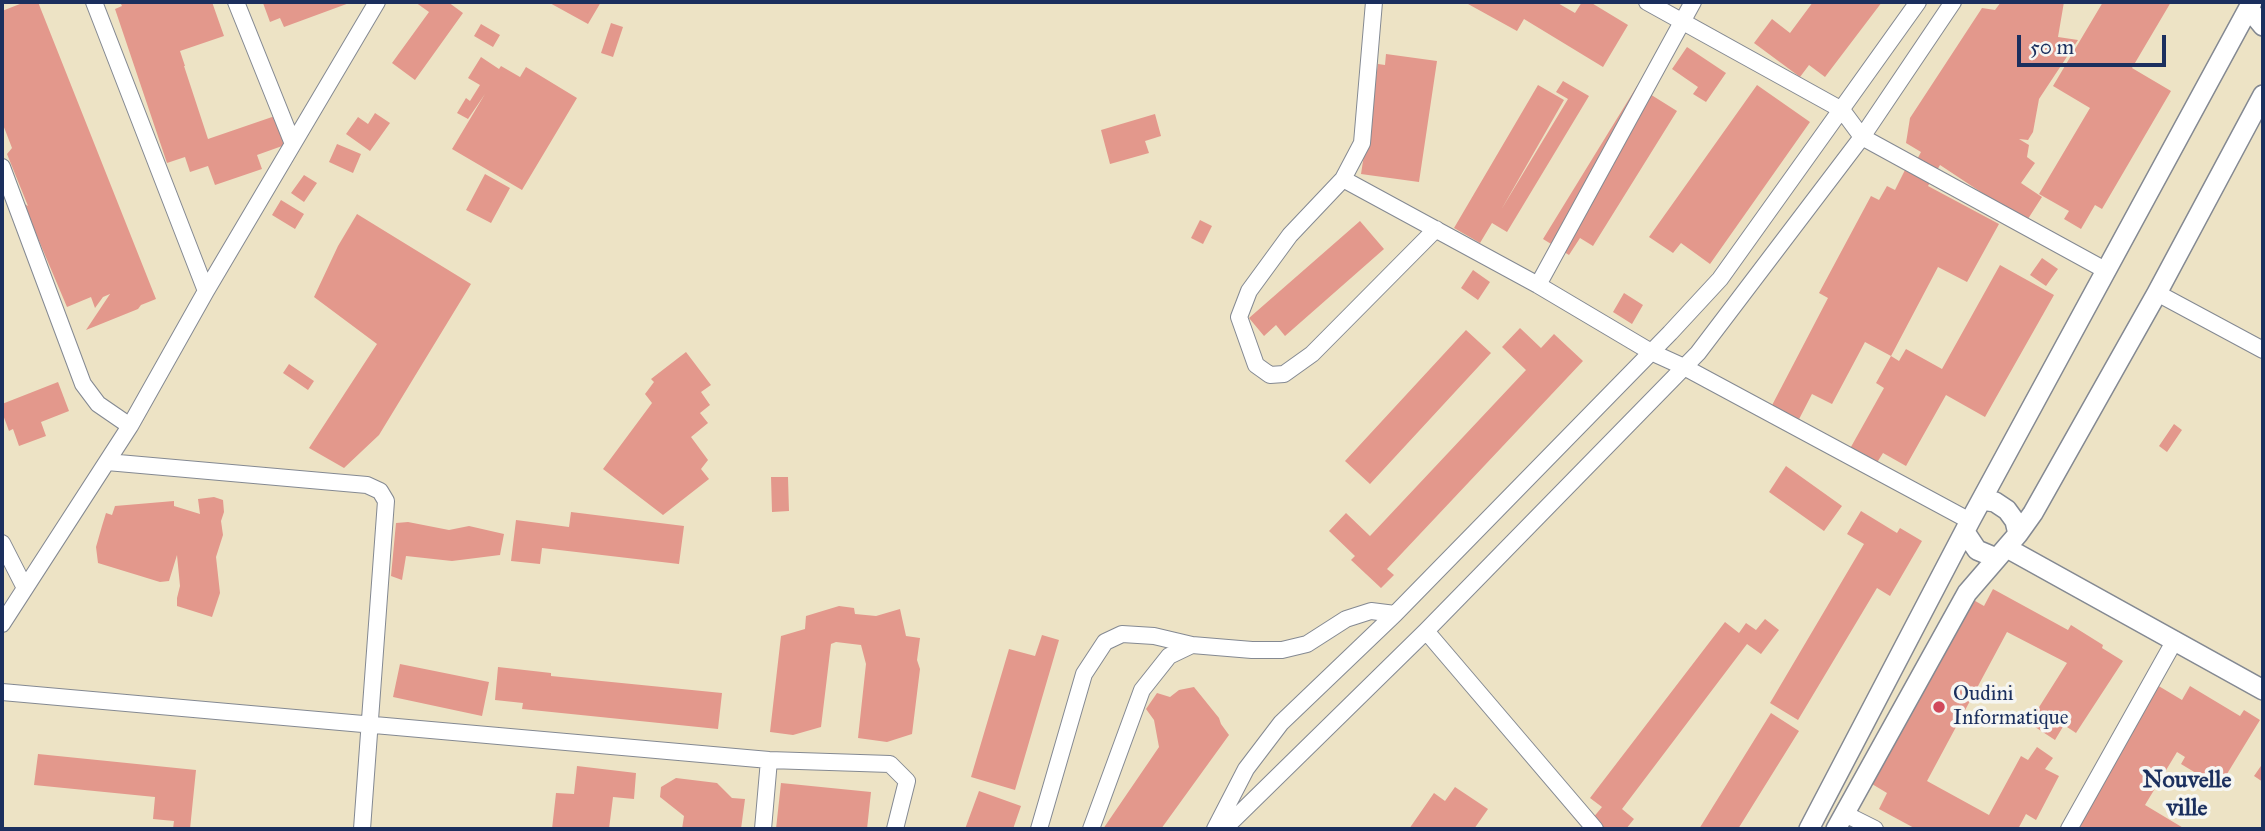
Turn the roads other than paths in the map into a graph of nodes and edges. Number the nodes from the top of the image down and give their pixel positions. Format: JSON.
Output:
{"nodes":[{"id":1,"x":94,"y":2,"type":"edge"},
{"id":2,"x":236,"y":2,"type":"edge"},
{"id":3,"x":377,"y":2,"type":"edge"},
{"id":4,"x":1374,"y":2,"type":"edge"},
{"id":5,"x":1647,"y":2,"type":"edge"},
{"id":6,"x":1693,"y":2,"type":"edge"},
{"id":7,"x":1918,"y":2,"type":"edge"},
{"id":8,"x":1953,"y":2,"type":"edge"},
{"id":9,"x":2251,"y":5,"type":"edge"},
{"id":10,"x":1683,"y":21,"type":"junction"},
{"id":11,"x":2263,"y":26,"type":"edge"},
{"id":12,"x":2263,"y":95,"type":"edge"},
{"id":13,"x":1842,"y":110,"type":"junction"},
{"id":14,"x":1862,"y":137,"type":"junction"},
{"id":15,"x":293,"y":144,"type":"junction"},
{"id":16,"x":2,"y":167,"type":"edge"},
{"id":17,"x":1343,"y":178,"type":"junction"},
{"id":18,"x":1436,"y":229,"type":"junction"},
{"id":19,"x":2105,"y":270,"type":"junction"},
{"id":20,"x":1538,"y":285,"type":"junction"},
{"id":21,"x":206,"y":291,"type":"junction"},
{"id":22,"x":2157,"y":293,"type":"junction"},
{"id":23,"x":2263,"y":350,"type":"edge"},
{"id":24,"x":1651,"y":352,"type":"junction"},
{"id":25,"x":1684,"y":368,"type":"junction"},
{"id":26,"x":130,"y":426,"type":"junction"},
{"id":27,"x":107,"y":462,"type":"junction"},
{"id":28,"x":1982,"y":500,"type":"junction"},
{"id":29,"x":1967,"y":527,"type":"junction"},
{"id":30,"x":2,"y":543,"type":"edge"},
{"id":31,"x":2007,"y":547,"type":"junction"},
{"id":32,"x":26,"y":588,"type":"junction"},
{"id":33,"x":1395,"y":614,"type":"junction"},
{"id":34,"x":2,"y":624,"type":"edge"},
{"id":35,"x":1426,"y":631,"type":"junction"},
{"id":36,"x":2175,"y":640,"type":"junction"},
{"id":37,"x":1192,"y":645,"type":"junction"},
{"id":38,"x":2263,"y":690,"type":"edge"},
{"id":39,"x":2,"y":692,"type":"edge"},
{"id":40,"x":371,"y":724,"type":"junction"},
{"id":41,"x":769,"y":760,"type":"junction"},
{"id":42,"x":1841,"y":822,"type":"edge"},
{"id":43,"x":362,"y":829,"type":"edge"},
{"id":44,"x":763,"y":829,"type":"edge"},
{"id":45,"x":895,"y":829,"type":"edge"},
{"id":46,"x":1039,"y":829,"type":"edge"},
{"id":47,"x":1090,"y":829,"type":"edge"},
{"id":48,"x":1216,"y":829,"type":"edge"},
{"id":49,"x":1224,"y":829,"type":"edge"},
{"id":50,"x":1595,"y":829,"type":"edge"},
{"id":51,"x":1809,"y":829,"type":"edge"},
{"id":52,"x":1875,"y":829,"type":"edge"},
{"id":53,"x":2069,"y":829,"type":"edge"}],
"edges":[{"from":1,"to":21,"type":"street"},
{"from":2,"to":15,"type":"street"},
{"from":3,"to":15,"type":"street"},
{"from":4,"to":17,"type":"street"},
{"from":5,"to":10,"type":"street"},
{"from":6,"to":10,"type":"street"},
{"from":7,"to":13,"type":"street"},
{"from":8,"to":14,"type":"street"},
{"from":9,"to":11,"type":"street"},
{"from":9,"to":19,"type":"street"},
{"from":10,"to":13,"type":"street"},
{"from":10,"to":20,"type":"street"},
{"from":12,"to":22,"type":"street"},
{"from":13,"to":14,"type":"street"},
{"from":13,"to":24,"type":"street"},
{"from":14,"to":19,"type":"street"},
{"from":14,"to":25,"type":"street"},
{"from":15,"to":21,"type":"street"},
{"from":16,"to":26,"type":"street"},
{"from":17,"to":18,"type":"street"},
{"from":17,"to":18,"type":"street"},
{"from":18,"to":20,"type":"street"},
{"from":19,"to":28,"type":"street"},
{"from":20,"to":24,"type":"street"},
{"from":21,"to":26,"type":"street"},
{"from":22,"to":23,"type":"street"},
{"from":22,"to":31,"type":"street"},
{"from":24,"to":25,"type":"street"},
{"from":24,"to":33,"type":"street"},
{"from":25,"to":29,"type":"street"},
{"from":25,"to":35,"type":"street"},
{"from":26,"to":27,"type":"street"},
{"from":27,"to":32,"type":"street"},
{"from":27,"to":40,"type":"street"},
{"from":28,"to":29,"type":"street"},
{"from":28,"to":31,"type":"street"},
{"from":29,"to":31,"type":"street"},
{"from":29,"to":51,"type":"street"},
{"from":30,"to":32,"type":"street"},
{"from":31,"to":36,"type":"street"},
{"from":31,"to":42,"type":"street"},
{"from":32,"to":34,"type":"street"},
{"from":33,"to":37,"type":"street"},
{"from":33,"to":48,"type":"street"},
{"from":35,"to":49,"type":"street"},
{"from":35,"to":50,"type":"street"},
{"from":36,"to":38,"type":"street"},
{"from":36,"to":53,"type":"street"},
{"from":37,"to":46,"type":"street"},
{"from":37,"to":47,"type":"street"},
{"from":39,"to":40,"type":"street"},
{"from":40,"to":41,"type":"street"},
{"from":40,"to":43,"type":"street"},
{"from":41,"to":44,"type":"street"},
{"from":41,"to":45,"type":"street"},
{"from":42,"to":52,"type":"street"}]}
